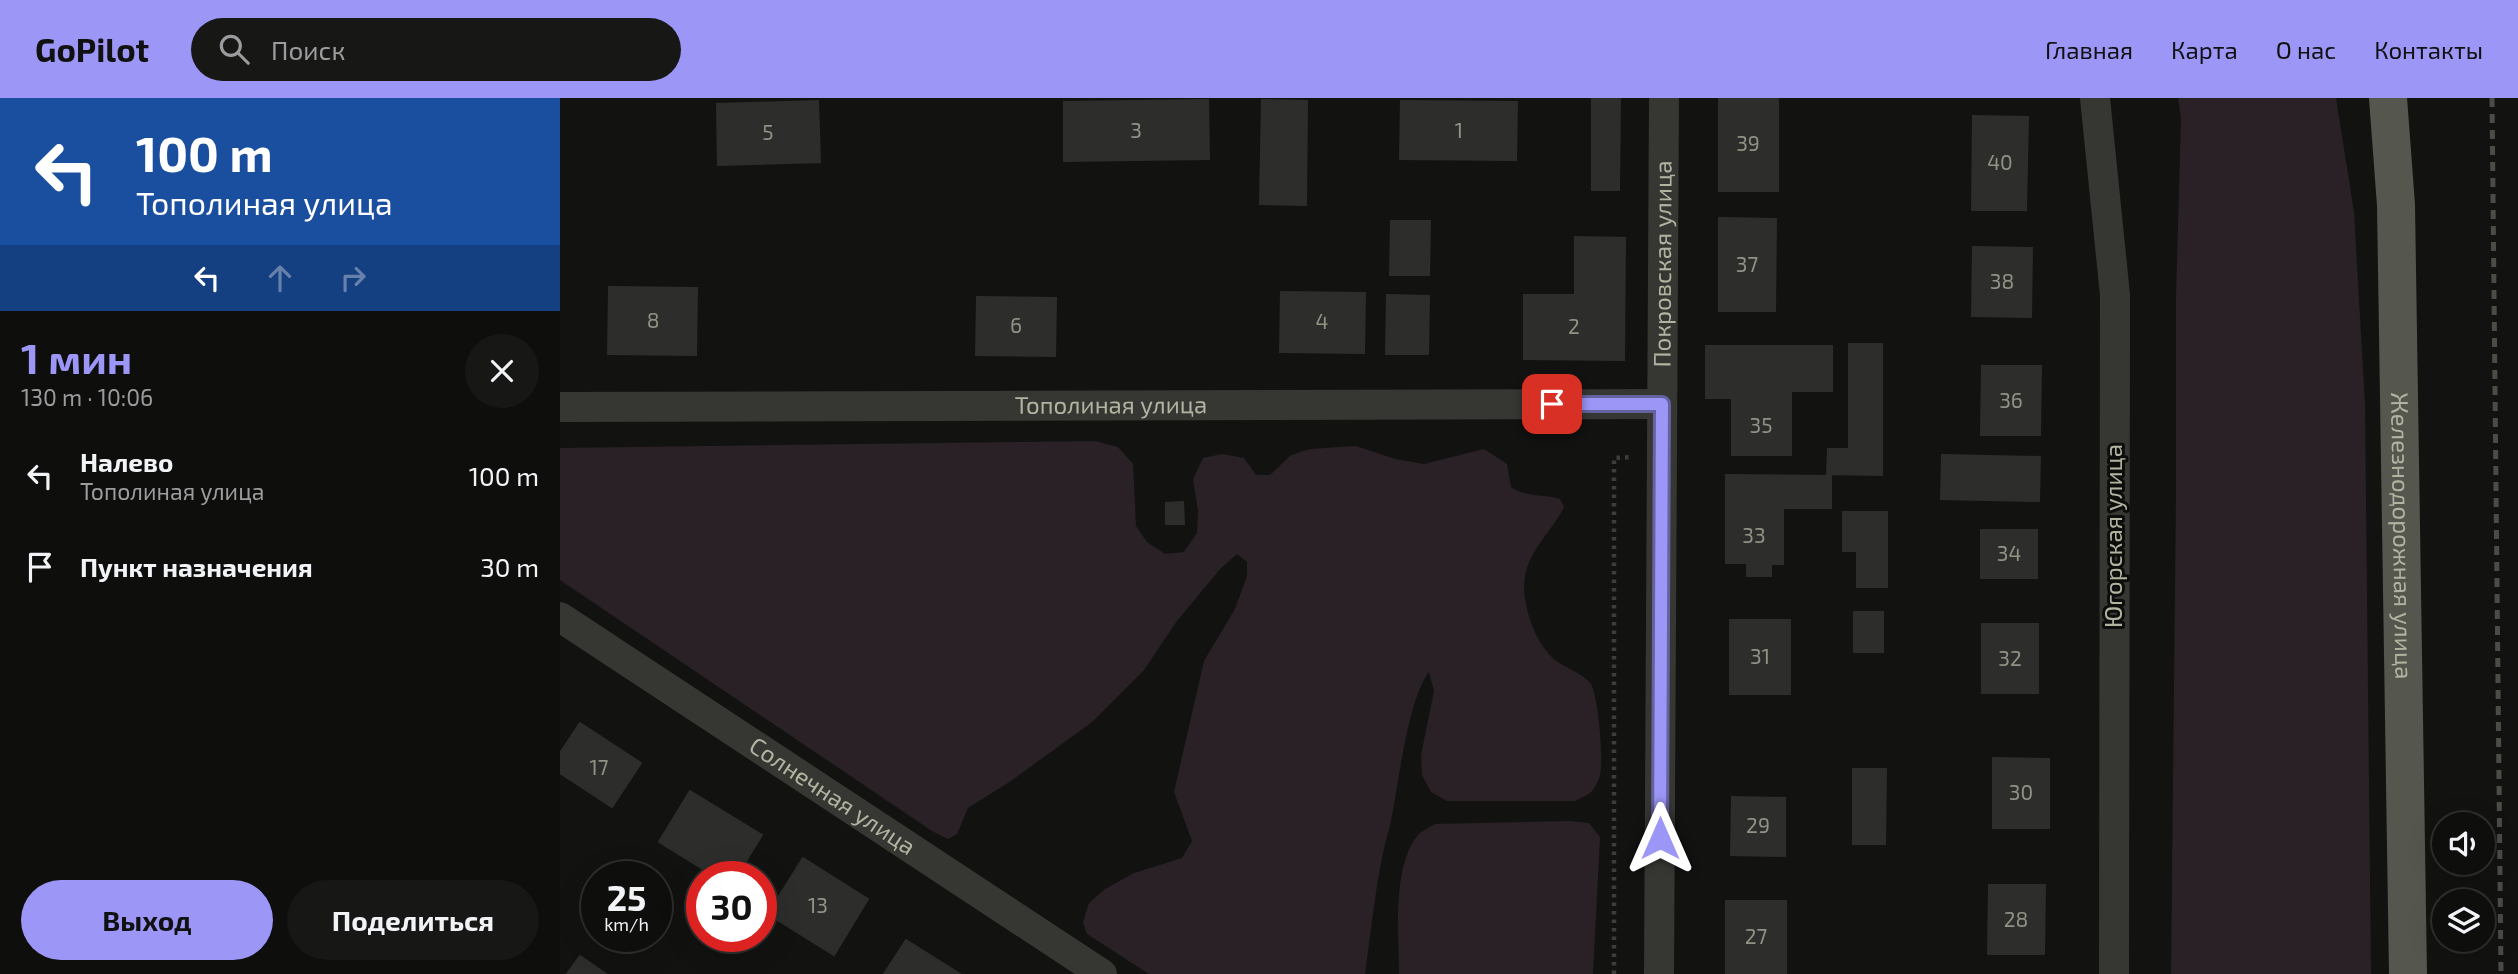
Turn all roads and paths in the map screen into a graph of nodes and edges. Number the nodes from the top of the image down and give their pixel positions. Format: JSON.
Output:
{"nodes":[{"id":1,"x":1664,"y":98,"type":"edge"},
{"id":2,"x":2095,"y":98,"type":"edge"},
{"id":3,"x":2388,"y":98,"type":"edge"},
{"id":4,"x":1662,"y":404,"type":"junction"},
{"id":5,"x":560,"y":407,"type":"edge"},
{"id":6,"x":1614,"y":458,"type":"dead end"},
{"id":7,"x":560,"y":617,"type":"edge"},
{"id":8,"x":1068,"y":965,"type":"edge"},
{"id":9,"x":1102,"y":974,"type":"edge"},
{"id":10,"x":1614,"y":974,"type":"edge"},
{"id":11,"x":1659,"y":974,"type":"edge"},
{"id":12,"x":2114,"y":974,"type":"edge"},
{"id":13,"x":2408,"y":974,"type":"edge"}],
"edges":[{"from":1,"to":4,"type":"street","name":"Покровская улица"},
{"from":2,"to":12,"type":"street","name":"Югорская улица"},
{"from":3,"to":13,"type":"main road","name":"Железнодорожная улица"},
{"from":4,"to":5,"type":"street","name":"Тополиная улица"},
{"from":4,"to":11,"type":"street","name":"Покровская улица"},
{"from":6,"to":10,"type":"path"},
{"from":7,"to":8,"type":"street","name":"Солнечная улица"},
{"from":8,"to":9,"type":"street","name":"Солнечная улица"}]}
